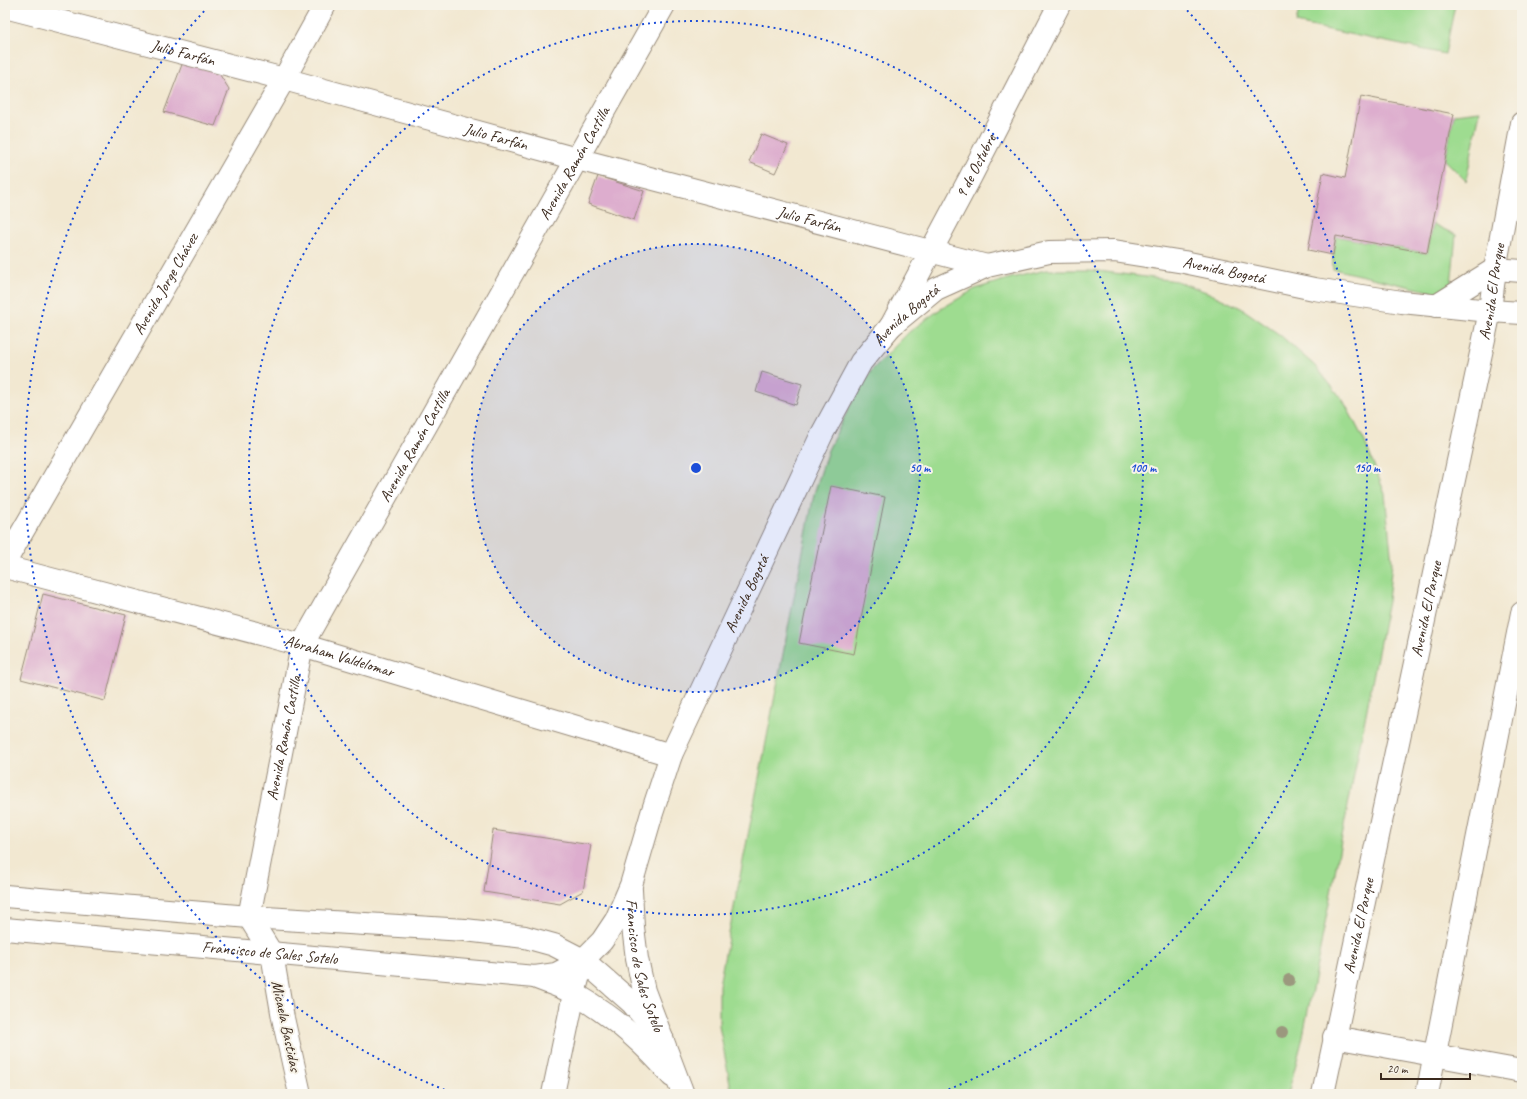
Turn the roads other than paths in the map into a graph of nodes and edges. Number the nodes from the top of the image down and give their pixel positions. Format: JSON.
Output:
{"nodes":[{"id":1,"x":325,"y":5,"type":"edge"},
{"id":2,"x":664,"y":5,"type":"edge"},
{"id":3,"x":1059,"y":5,"type":"edge"},
{"id":4,"x":5,"y":8,"type":"edge"},
{"id":5,"x":284,"y":79,"type":"junction"},
{"id":6,"x":1522,"y":123,"type":"edge"},
{"id":7,"x":577,"y":159,"type":"junction"},
{"id":8,"x":931,"y":251,"type":"junction"},
{"id":9,"x":987,"y":266,"type":"junction"},
{"id":10,"x":1495,"y":269,"type":"junction"},
{"id":11,"x":1522,"y":271,"type":"edge"},
{"id":12,"x":1436,"y":306,"type":"junction"},
{"id":13,"x":1490,"y":312,"type":"junction"},
{"id":14,"x":1522,"y":313,"type":"edge"},
{"id":15,"x":891,"y":326,"type":"junction"},
{"id":16,"x":5,"y":562,"type":"edge"},
{"id":17,"x":5,"y":567,"type":"edge"},
{"id":18,"x":1522,"y":613,"type":"edge"},
{"id":19,"x":302,"y":645,"type":"junction"},
{"id":20,"x":672,"y":755,"type":"junction"},
{"id":21,"x":631,"y":885,"type":"junction"},
{"id":22,"x":5,"y":896,"type":"edge"},
{"id":23,"x":249,"y":917,"type":"junction"},
{"id":24,"x":5,"y":929,"type":"edge"},
{"id":25,"x":272,"y":954,"type":"junction"},
{"id":26,"x":583,"y":960,"type":"junction"},
{"id":27,"x":535,"y":977,"type":"junction"},
{"id":28,"x":574,"y":994,"type":"junction"},
{"id":29,"x":1334,"y":1037,"type":"junction"},
{"id":30,"x":663,"y":1040,"type":"junction"},
{"id":31,"x":1435,"y":1054,"type":"junction"},
{"id":32,"x":1522,"y":1071,"type":"edge"},
{"id":33,"x":682,"y":1091,"type":"edge"},
{"id":34,"x":1325,"y":1092,"type":"edge"},
{"id":35,"x":300,"y":1094,"type":"edge"},
{"id":36,"x":553,"y":1094,"type":"edge"},
{"id":37,"x":1427,"y":1094,"type":"edge"}],
"edges":[{"from":1,"to":5,"type":"street","name":"Avenida Jorge Chávez"},
{"from":2,"to":7,"type":"street","name":"Avenida Ramón Castilla"},
{"from":3,"to":8,"type":"street","name":"9 de Octubre"},
{"from":4,"to":5,"type":"street","name":"Julio Farfán"},
{"from":5,"to":7,"type":"street","name":"Julio Farfán"},
{"from":5,"to":16,"type":"street","name":"Avenida Jorge Chávez"},
{"from":6,"to":10,"type":"street","name":"Avenida El Parque"},
{"from":7,"to":8,"type":"street","name":"Julio Farfán"},
{"from":7,"to":19,"type":"street","name":"Avenida Ramón Castilla"},
{"from":8,"to":9,"type":"street","name":"Julio Farfán"},
{"from":8,"to":15,"type":"street","name":"9 de Octubre"},
{"from":9,"to":12,"type":"street","name":"Avenida Bogotá"},
{"from":9,"to":15,"type":"street","name":"Avenida Bogotá"},
{"from":10,"to":11,"type":"street"},
{"from":10,"to":12,"type":"street"},
{"from":10,"to":13,"type":"street","name":"Avenida El Parque"},
{"from":12,"to":13,"type":"street","name":"Avenida Bogotá"},
{"from":13,"to":14,"type":"street","name":"Avenida Bogotá"},
{"from":13,"to":29,"type":"street","name":"Avenida El Parque"},
{"from":15,"to":20,"type":"street","name":"Avenida Bogotá"},
{"from":17,"to":19,"type":"street","name":"Abraham Valdelomar"},
{"from":18,"to":31,"type":"street"},
{"from":19,"to":20,"type":"street","name":"Abraham Valdelomar"},
{"from":19,"to":23,"type":"street","name":"Avenida Ramón Castilla"},
{"from":20,"to":21,"type":"street","name":"Avenida Bogotá"},
{"from":21,"to":26,"type":"street","name":"Francisco de Sales Sotelo"},
{"from":21,"to":30,"type":"street","name":"Francisco de Sales Sotelo"},
{"from":22,"to":23,"type":"street"},
{"from":23,"to":25,"type":"street","name":"Micaela Bastidas"},
{"from":23,"to":26,"type":"street"},
{"from":24,"to":25,"type":"street","name":"Francisco de Sales Sotelo"},
{"from":25,"to":27,"type":"street","name":"Francisco de Sales Sotelo"},
{"from":25,"to":35,"type":"street","name":"Micaela Bastidas"},
{"from":26,"to":27,"type":"street","name":"Francisco de Sales Sotelo"},
{"from":26,"to":28,"type":"street"},
{"from":26,"to":30,"type":"street"},
{"from":27,"to":28,"type":"street","name":"Francisco de Sales Sotelo"},
{"from":28,"to":33,"type":"street","name":"Francisco de Sales Sotelo"},
{"from":28,"to":36,"type":"street"},
{"from":29,"to":31,"type":"street"},
{"from":29,"to":34,"type":"street","name":"Avenida El Parque"},
{"from":30,"to":33,"type":"street","name":"Francisco de Sales Sotelo"},
{"from":31,"to":32,"type":"street"},
{"from":31,"to":37,"type":"street"}]}
